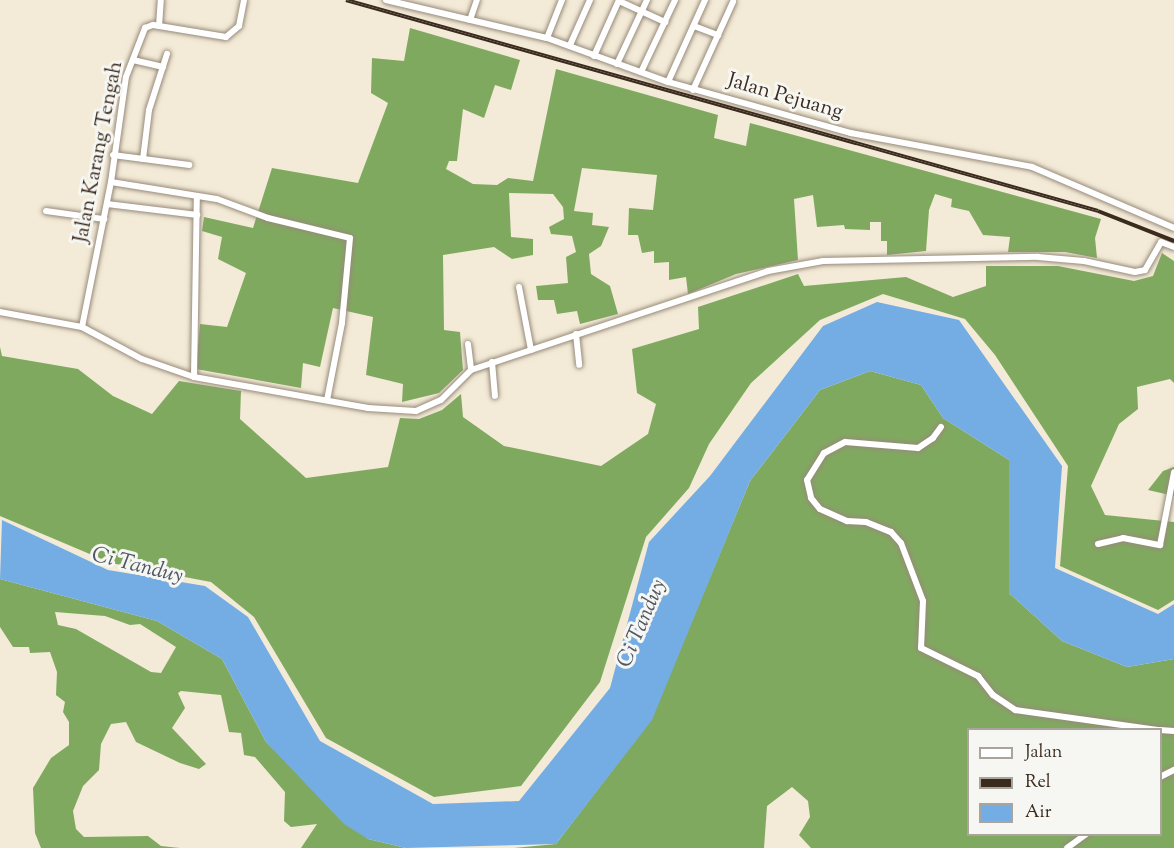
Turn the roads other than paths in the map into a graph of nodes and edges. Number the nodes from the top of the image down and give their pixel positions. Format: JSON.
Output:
{"nodes":[{"id":1,"x":160,"y":0,"type":"edge"},
{"id":2,"x":244,"y":0,"type":"edge"},
{"id":3,"x":386,"y":0,"type":"edge"},
{"id":4,"x":477,"y":0,"type":"edge"},
{"id":5,"x":562,"y":0,"type":"edge"},
{"id":6,"x":590,"y":0,"type":"edge"},
{"id":7,"x":647,"y":0,"type":"edge"},
{"id":8,"x":675,"y":0,"type":"edge"},
{"id":9,"x":705,"y":0,"type":"edge"},
{"id":10,"x":619,"y":1,"type":"edge"},
{"id":11,"x":733,"y":2,"type":"dead end"},
{"id":12,"x":642,"y":11,"type":"junction"},
{"id":13,"x":470,"y":20,"type":"junction"},
{"id":14,"x":665,"y":21,"type":"junction"},
{"id":15,"x":159,"y":26,"type":"junction"},
{"id":16,"x":694,"y":26,"type":"junction"},
{"id":17,"x":718,"y":35,"type":"junction"},
{"id":18,"x":546,"y":38,"type":"junction"},
{"id":19,"x":570,"y":45,"type":"junction"},
{"id":20,"x":167,"y":54,"type":"dead end"},
{"id":21,"x":594,"y":56,"type":"junction"},
{"id":22,"x":133,"y":60,"type":"junction"},
{"id":23,"x":617,"y":64,"type":"junction"},
{"id":24,"x":163,"y":67,"type":"junction"},
{"id":25,"x":641,"y":72,"type":"junction"},
{"id":26,"x":668,"y":82,"type":"junction"},
{"id":27,"x":693,"y":90,"type":"junction"},
{"id":28,"x":113,"y":155,"type":"junction"},
{"id":29,"x":143,"y":159,"type":"junction"},
{"id":30,"x":189,"y":165,"type":"dead end"},
{"id":31,"x":111,"y":182,"type":"junction"},
{"id":32,"x":197,"y":196,"type":"junction"},
{"id":33,"x":107,"y":204,"type":"junction"},
{"id":34,"x":46,"y":211,"type":"dead end"},
{"id":35,"x":197,"y":215,"type":"junction"},
{"id":36,"x":104,"y":219,"type":"junction"},
{"id":37,"x":1174,"y":228,"type":"edge"},
{"id":38,"x":1174,"y":247,"type":"edge"},
{"id":39,"x":519,"y":287,"type":"dead end"},
{"id":40,"x":0,"y":312,"type":"edge"},
{"id":41,"x":82,"y":327,"type":"junction"},
{"id":42,"x":576,"y":334,"type":"junction"},
{"id":43,"x":468,"y":344,"type":"dead end"},
{"id":44,"x":531,"y":350,"type":"junction"},
{"id":45,"x":492,"y":362,"type":"junction"},
{"id":46,"x":579,"y":365,"type":"dead end"},
{"id":47,"x":471,"y":370,"type":"junction"},
{"id":48,"x":194,"y":377,"type":"junction"},
{"id":49,"x":495,"y":396,"type":"dead end"},
{"id":50,"x":327,"y":400,"type":"junction"},
{"id":51,"x":941,"y":427,"type":"dead end"},
{"id":52,"x":1174,"y":472,"type":"edge"},
{"id":53,"x":1172,"y":500,"type":"edge"},
{"id":54,"x":1098,"y":544,"type":"dead end"},
{"id":55,"x":1145,"y":728,"type":"edge"},
{"id":56,"x":1083,"y":836,"type":"edge"},
{"id":57,"x":1067,"y":848,"type":"edge"}],
"edges":[{"from":1,"to":15,"type":"street"},
{"from":2,"to":15,"type":"street"},
{"from":3,"to":13,"type":"street","name":"Jalan Pejuang"},
{"from":4,"to":13,"type":"street"},
{"from":5,"to":18,"type":"street"},
{"from":6,"to":19,"type":"street"},
{"from":7,"to":12,"type":"street"},
{"from":8,"to":14,"type":"street"},
{"from":9,"to":16,"type":"street"},
{"from":10,"to":12,"type":"street"},
{"from":10,"to":21,"type":"street"},
{"from":11,"to":17,"type":"street"},
{"from":12,"to":14,"type":"street"},
{"from":12,"to":23,"type":"street"},
{"from":13,"to":18,"type":"street","name":"Jalan Pejuang"},
{"from":14,"to":25,"type":"street"},
{"from":15,"to":22,"type":"street","name":"Jalan Karang Tengah"},
{"from":16,"to":17,"type":"street"},
{"from":16,"to":26,"type":"street"},
{"from":17,"to":27,"type":"street"},
{"from":18,"to":19,"type":"street","name":"Jalan Pejuang"},
{"from":19,"to":21,"type":"street","name":"Jalan Pejuang"},
{"from":20,"to":24,"type":"street"},
{"from":21,"to":23,"type":"street","name":"Jalan Pejuang"},
{"from":22,"to":24,"type":"street"},
{"from":22,"to":28,"type":"street","name":"Jalan Karang Tengah"},
{"from":23,"to":25,"type":"street","name":"Jalan Pejuang"},
{"from":24,"to":29,"type":"street"},
{"from":25,"to":26,"type":"street","name":"Jalan Pejuang"},
{"from":26,"to":27,"type":"street","name":"Jalan Pejuang"},
{"from":27,"to":37,"type":"street","name":"Jalan Pejuang"},
{"from":28,"to":29,"type":"street"},
{"from":28,"to":31,"type":"street","name":"Jalan Karang Tengah"},
{"from":29,"to":30,"type":"street"},
{"from":31,"to":32,"type":"street"},
{"from":31,"to":33,"type":"street","name":"Jalan Karang Tengah"},
{"from":32,"to":35,"type":"street"},
{"from":32,"to":50,"type":"street"},
{"from":33,"to":35,"type":"street"},
{"from":33,"to":36,"type":"street","name":"Jalan Karang Tengah"},
{"from":34,"to":36,"type":"street"},
{"from":35,"to":48,"type":"street"},
{"from":36,"to":41,"type":"street","name":"Jalan Karang Tengah"},
{"from":38,"to":42,"type":"street"},
{"from":39,"to":44,"type":"street"},
{"from":40,"to":41,"type":"street"},
{"from":41,"to":48,"type":"street"},
{"from":42,"to":44,"type":"street"},
{"from":42,"to":46,"type":"street"},
{"from":43,"to":47,"type":"street"},
{"from":44,"to":45,"type":"street"},
{"from":45,"to":47,"type":"street"},
{"from":45,"to":49,"type":"street"},
{"from":47,"to":50,"type":"street"},
{"from":48,"to":50,"type":"street"},
{"from":51,"to":55,"type":"street"},
{"from":52,"to":53,"type":"street"},
{"from":53,"to":54,"type":"street"},
{"from":56,"to":57,"type":"street"}]}
